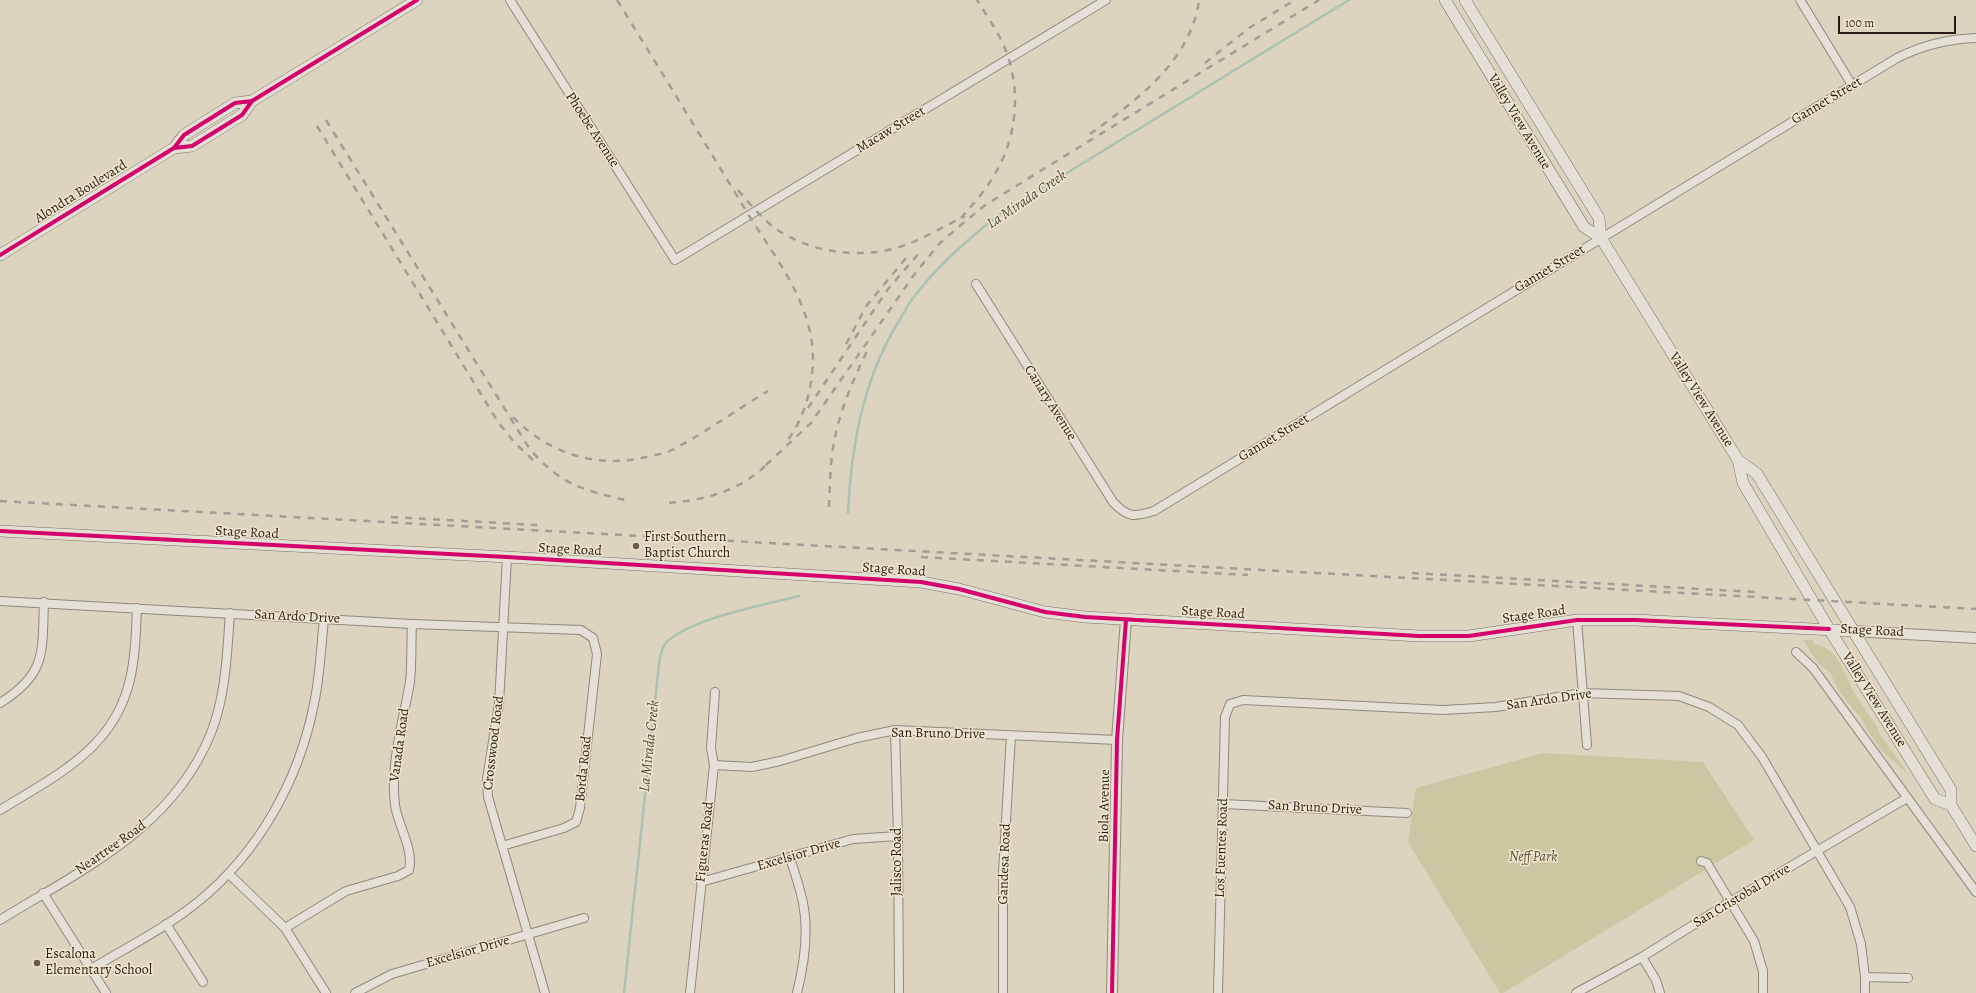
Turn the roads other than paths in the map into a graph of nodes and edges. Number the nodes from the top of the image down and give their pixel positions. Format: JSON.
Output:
{"nodes":[{"id":1,"x":417,"y":0,"type":"edge"},
{"id":2,"x":510,"y":0,"type":"edge"},
{"id":3,"x":1106,"y":0,"type":"edge"},
{"id":4,"x":1444,"y":0,"type":"edge"},
{"id":5,"x":1465,"y":0,"type":"edge"},
{"id":6,"x":1800,"y":0,"type":"edge"},
{"id":7,"x":1976,"y":38,"type":"edge"},
{"id":8,"x":1852,"y":85,"type":"junction"},
{"id":9,"x":1601,"y":238,"type":"junction"},
{"id":10,"x":0,"y":255,"type":"edge"},
{"id":11,"x":675,"y":260,"type":"joint"},
{"id":12,"x":976,"y":284,"type":"dead end"},
{"id":13,"x":1738,"y":460,"type":"junction"},
{"id":14,"x":1130,"y":516,"type":"joint"},
{"id":15,"x":0,"y":531,"type":"edge"},
{"id":16,"x":507,"y":557,"type":"junction"},
{"id":17,"x":0,"y":601,"type":"edge"},
{"id":18,"x":44,"y":602,"type":"junction"},
{"id":19,"x":137,"y":608,"type":"junction"},
{"id":20,"x":230,"y":614,"type":"junction"},
{"id":21,"x":324,"y":619,"type":"junction"},
{"id":22,"x":1126,"y":620,"type":"junction"},
{"id":23,"x":1577,"y":620,"type":"junction"},
{"id":24,"x":412,"y":624,"type":"junction"},
{"id":25,"x":504,"y":628,"type":"junction"},
{"id":26,"x":1829,"y":629,"type":"junction"},
{"id":27,"x":1853,"y":631,"type":"junction"},
{"id":28,"x":593,"y":638,"type":"joint"},
{"id":29,"x":1976,"y":638,"type":"edge"},
{"id":30,"x":1796,"y":652,"type":"dead end"},
{"id":31,"x":715,"y":692,"type":"dead end"},
{"id":32,"x":1582,"y":693,"type":"junction"},
{"id":33,"x":0,"y":703,"type":"edge"},
{"id":34,"x":1230,"y":704,"type":"joint"},
{"id":35,"x":895,"y":730,"type":"junction"},
{"id":36,"x":1010,"y":735,"type":"junction"},
{"id":37,"x":1117,"y":740,"type":"junction"},
{"id":38,"x":1587,"y":745,"type":"dead end"},
{"id":39,"x":714,"y":765,"type":"junction"},
{"id":40,"x":1907,"y":798,"type":"junction"},
{"id":41,"x":1223,"y":804,"type":"junction"},
{"id":42,"x":1951,"y":805,"type":"junction"},
{"id":43,"x":0,"y":810,"type":"edge"},
{"id":44,"x":1407,"y":813,"type":"dead end"},
{"id":45,"x":898,"y":836,"type":"junction"},
{"id":46,"x":502,"y":846,"type":"junction"},
{"id":47,"x":1976,"y":846,"type":"edge"},
{"id":48,"x":1818,"y":850,"type":"junction"},
{"id":49,"x":790,"y":858,"type":"junction"},
{"id":50,"x":1701,"y":861,"type":"dead end"},
{"id":51,"x":229,"y":874,"type":"junction"},
{"id":52,"x":701,"y":882,"type":"junction"},
{"id":53,"x":1976,"y":892,"type":"edge"},
{"id":54,"x":43,"y":893,"type":"junction"},
{"id":55,"x":1730,"y":902,"type":"junction"},
{"id":56,"x":584,"y":918,"type":"dead end"},
{"id":57,"x":0,"y":920,"type":"edge"},
{"id":58,"x":166,"y":924,"type":"junction"},
{"id":59,"x":285,"y":928,"type":"junction"},
{"id":60,"x":527,"y":935,"type":"junction"},
{"id":61,"x":1642,"y":956,"type":"junction"},
{"id":62,"x":91,"y":969,"type":"junction"},
{"id":63,"x":1865,"y":977,"type":"junction"},
{"id":64,"x":1908,"y":978,"type":"dead end"},
{"id":65,"x":203,"y":982,"type":"dead end"},
{"id":66,"x":106,"y":993,"type":"edge"},
{"id":67,"x":326,"y":993,"type":"edge"},
{"id":68,"x":355,"y":993,"type":"edge"},
{"id":69,"x":545,"y":993,"type":"edge"},
{"id":70,"x":690,"y":993,"type":"edge"},
{"id":71,"x":797,"y":993,"type":"edge"},
{"id":72,"x":899,"y":993,"type":"edge"},
{"id":73,"x":1004,"y":993,"type":"edge"},
{"id":74,"x":1112,"y":993,"type":"edge"},
{"id":75,"x":1218,"y":993,"type":"edge"},
{"id":76,"x":1576,"y":993,"type":"edge"},
{"id":77,"x":1660,"y":993,"type":"edge"},
{"id":78,"x":1763,"y":993,"type":"edge"},
{"id":79,"x":1865,"y":993,"type":"edge"}],
"edges":[{"from":1,"to":10,"type":"main road","name":"Alondra Boulevard"},
{"from":2,"to":11,"type":"street","name":"Phoebe Avenue"},
{"from":3,"to":11,"type":"street","name":"Macaw Street"},
{"from":4,"to":9,"type":"main road","name":"Valley View Avenue"},
{"from":5,"to":9,"type":"main road","name":"Valley View Avenue"},
{"from":6,"to":8,"type":"street"},
{"from":7,"to":8,"type":"street","name":"Gannet Street"},
{"from":8,"to":9,"type":"street","name":"Gannet Street"},
{"from":9,"to":13,"type":"main road","name":"Valley View Avenue"},
{"from":9,"to":14,"type":"street","name":"Gannet Street"},
{"from":12,"to":14,"type":"street","name":"Canary Avenue"},
{"from":13,"to":26,"type":"main road","name":"Valley View Avenue"},
{"from":13,"to":27,"type":"main road","name":"Valley View Avenue"},
{"from":15,"to":16,"type":"main road","name":"Stage Road"},
{"from":16,"to":22,"type":"main road","name":"Stage Road"},
{"from":16,"to":25,"type":"street","name":"Crosswood Road"},
{"from":17,"to":18,"type":"street","name":"San Ardo Drive"},
{"from":18,"to":19,"type":"street","name":"San Ardo Drive"},
{"from":18,"to":33,"type":"street"},
{"from":19,"to":20,"type":"street","name":"San Ardo Drive"},
{"from":19,"to":43,"type":"street"},
{"from":20,"to":21,"type":"street","name":"San Ardo Drive"},
{"from":20,"to":54,"type":"street","name":"Neartree Road"},
{"from":21,"to":24,"type":"street","name":"San Ardo Drive"},
{"from":21,"to":51,"type":"street"},
{"from":22,"to":23,"type":"main road","name":"Stage Road"},
{"from":22,"to":37,"type":"street","name":"Biola Avenue"},
{"from":23,"to":26,"type":"main road","name":"Stage Road"},
{"from":23,"to":32,"type":"street"},
{"from":24,"to":25,"type":"street","name":"San Ardo Drive"},
{"from":24,"to":59,"type":"street","name":"Vanada Road"},
{"from":25,"to":28,"type":"street","name":"San Ardo Drive"},
{"from":25,"to":46,"type":"street","name":"Crosswood Road"},
{"from":26,"to":27,"type":"main road","name":"Stage Road"},
{"from":26,"to":42,"type":"main road","name":"Valley View Avenue"},
{"from":27,"to":29,"type":"street","name":"Stage Road"},
{"from":27,"to":42,"type":"main road","name":"Valley View Avenue"},
{"from":28,"to":46,"type":"street","name":"Borda Road"},
{"from":30,"to":40,"type":"street","name":"Valley View Avenue"},
{"from":31,"to":39,"type":"street","name":"Figueras Road"},
{"from":32,"to":34,"type":"street","name":"San Ardo Drive"},
{"from":32,"to":38,"type":"street"},
{"from":32,"to":48,"type":"street","name":"San Ardo Drive"},
{"from":34,"to":41,"type":"street","name":"Los Fuentes Road"},
{"from":35,"to":36,"type":"street","name":"San Bruno Drive"},
{"from":35,"to":39,"type":"street","name":"San Bruno Drive"},
{"from":35,"to":45,"type":"street","name":"Jalisco Road"},
{"from":36,"to":37,"type":"street","name":"San Bruno Drive"},
{"from":36,"to":73,"type":"street","name":"Gandesa Road"},
{"from":37,"to":74,"type":"street","name":"Biola Avenue"},
{"from":39,"to":52,"type":"street","name":"Figueras Road"},
{"from":40,"to":48,"type":"street","name":"San Cristobal Drive"},
{"from":40,"to":53,"type":"street","name":"Valley View Avenue"},
{"from":41,"to":44,"type":"street","name":"San Bruno Drive"},
{"from":41,"to":75,"type":"street","name":"Los Fuentes Road"},
{"from":42,"to":47,"type":"main road","name":"Valley View Avenue"},
{"from":45,"to":49,"type":"street","name":"Excelsior Drive"},
{"from":45,"to":72,"type":"street","name":"Jalisco Road"},
{"from":46,"to":60,"type":"street","name":"Crosswood Road"},
{"from":48,"to":55,"type":"street","name":"San Cristobal Drive"},
{"from":48,"to":63,"type":"street","name":"San Ardo Drive"},
{"from":49,"to":52,"type":"street","name":"Excelsior Drive"},
{"from":49,"to":71,"type":"street"},
{"from":50,"to":55,"type":"street"},
{"from":51,"to":58,"type":"street"},
{"from":51,"to":59,"type":"street"},
{"from":52,"to":70,"type":"street","name":"Figueras Road"},
{"from":54,"to":57,"type":"street","name":"Neartree Road"},
{"from":54,"to":62,"type":"street"},
{"from":55,"to":61,"type":"street","name":"San Cristobal Drive"},
{"from":55,"to":78,"type":"street"},
{"from":56,"to":60,"type":"street","name":"Excelsior Drive"},
{"from":58,"to":62,"type":"street"},
{"from":58,"to":65,"type":"street"},
{"from":59,"to":67,"type":"street"},
{"from":60,"to":68,"type":"street","name":"Excelsior Drive"},
{"from":60,"to":69,"type":"street","name":"Crosswood Road"},
{"from":61,"to":76,"type":"street","name":"San Cristobal Drive"},
{"from":61,"to":77,"type":"street"},
{"from":62,"to":66,"type":"street"},
{"from":63,"to":64,"type":"street"},
{"from":63,"to":79,"type":"street","name":"San Ardo Drive"}]}
